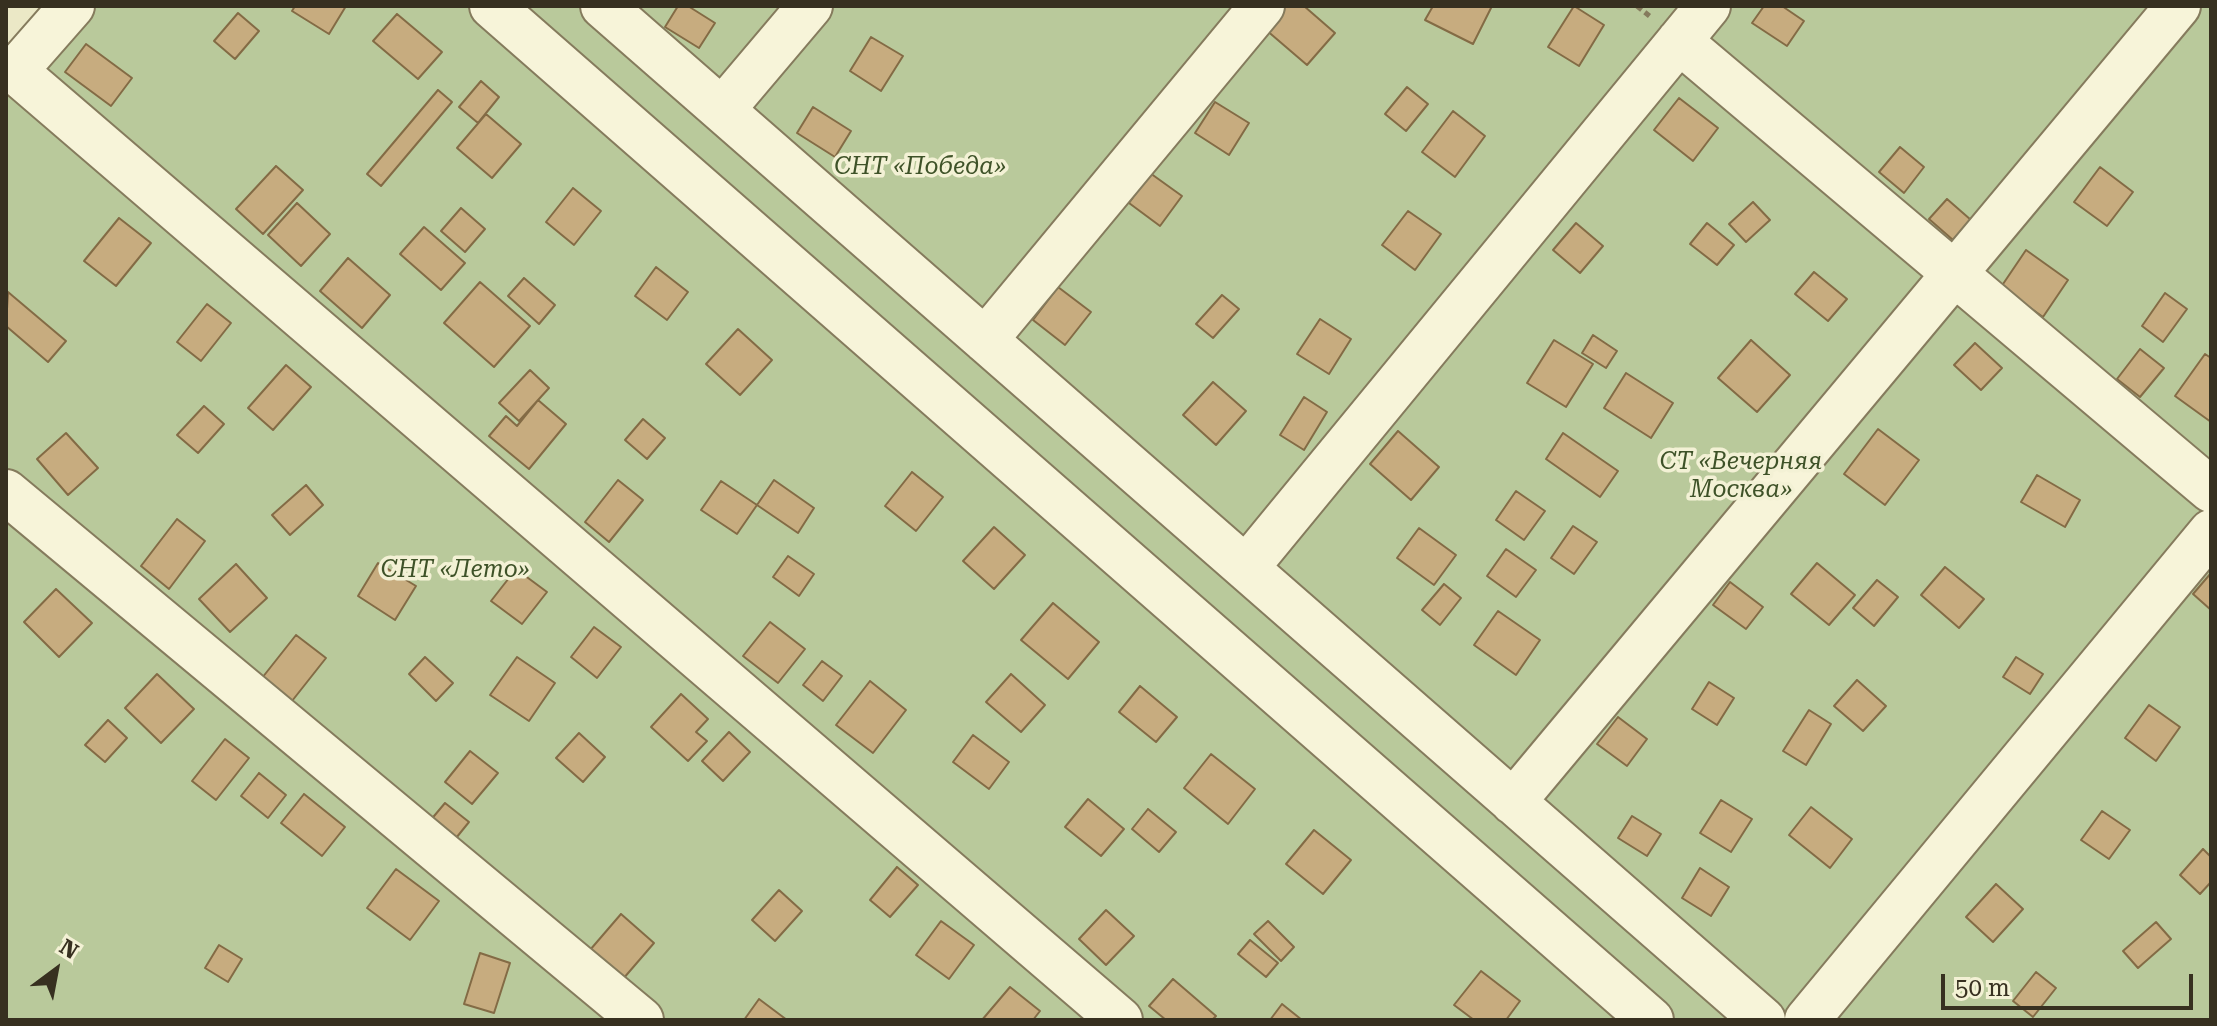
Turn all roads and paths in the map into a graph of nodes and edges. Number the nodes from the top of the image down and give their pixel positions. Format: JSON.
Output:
{"nodes":[{"id":1,"x":72,"y":6,"type":"edge"},
{"id":2,"x":492,"y":6,"type":"edge"},
{"id":3,"x":603,"y":6,"type":"edge"},
{"id":4,"x":810,"y":6,"type":"edge"},
{"id":5,"x":1262,"y":6,"type":"edge"},
{"id":6,"x":1708,"y":6,"type":"edge"},
{"id":7,"x":2178,"y":6,"type":"edge"},
{"id":8,"x":1679,"y":41,"type":"junction"},
{"id":9,"x":11,"y":77,"type":"edge"},
{"id":10,"x":722,"y":110,"type":"junction"},
{"id":11,"x":1955,"y":273,"type":"junction"},
{"id":12,"x":985,"y":340,"type":"junction"},
{"id":13,"x":2211,"y":490,"type":"edge"},
{"id":14,"x":6,"y":492,"type":"edge"},
{"id":15,"x":2211,"y":532,"type":"edge"},
{"id":16,"x":1246,"y":568,"type":"junction"},
{"id":17,"x":1513,"y":802,"type":"junction"},
{"id":18,"x":641,"y":1020,"type":"edge"},
{"id":19,"x":1120,"y":1020,"type":"edge"},
{"id":20,"x":1651,"y":1020,"type":"edge"},
{"id":21,"x":1763,"y":1020,"type":"edge"},
{"id":22,"x":1807,"y":1020,"type":"edge"}],
"edges":[{"from":1,"to":9,"type":"street"},
{"from":2,"to":20,"type":"street"},
{"from":3,"to":10,"type":"street"},
{"from":4,"to":10,"type":"street"},
{"from":5,"to":12,"type":"street"},
{"from":6,"to":8,"type":"street"},
{"from":7,"to":11,"type":"street"},
{"from":8,"to":11,"type":"street"},
{"from":8,"to":16,"type":"street"},
{"from":9,"to":19,"type":"street"},
{"from":10,"to":12,"type":"street"},
{"from":11,"to":13,"type":"street"},
{"from":11,"to":17,"type":"street"},
{"from":12,"to":16,"type":"street"},
{"from":14,"to":18,"type":"street"},
{"from":15,"to":22,"type":"street"},
{"from":16,"to":17,"type":"street"},
{"from":17,"to":21,"type":"street"}]}
